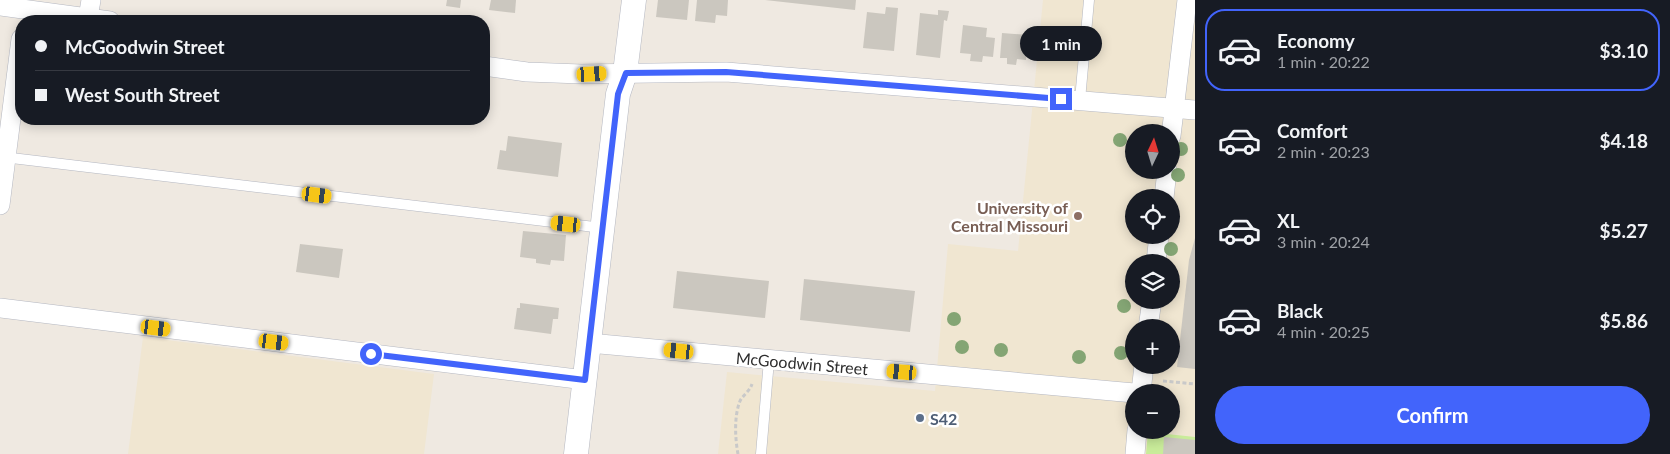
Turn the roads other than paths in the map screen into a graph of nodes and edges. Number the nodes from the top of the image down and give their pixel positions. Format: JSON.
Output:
{"nodes":[{"id":1,"x":634,"y":0,"type":"edge"},
{"id":2,"x":1089,"y":0,"type":"edge"},
{"id":3,"x":1187,"y":0,"type":"edge"},
{"id":4,"x":0,"y":6,"type":"edge"},
{"id":5,"x":90,"y":9,"type":"edge"},
{"id":6,"x":24,"y":15,"type":"edge"},
{"id":7,"x":490,"y":67,"type":"edge"},
{"id":8,"x":626,"y":73,"type":"junction"},
{"id":9,"x":15,"y":78,"type":"edge"},
{"id":10,"x":1080,"y":100,"type":"junction"},
{"id":11,"x":1174,"y":108,"type":"junction"},
{"id":12,"x":1195,"y":110,"type":"edge"},
{"id":13,"x":1172,"y":124,"type":"edge"},
{"id":14,"x":3,"y":157,"type":"edge"},
{"id":15,"x":0,"y":205,"type":"edge"},
{"id":16,"x":603,"y":228,"type":"junction"},
{"id":17,"x":0,"y":308,"type":"edge"},
{"id":18,"x":589,"y":343,"type":"junction"},
{"id":19,"x":769,"y":360,"type":"junction"},
{"id":20,"x":585,"y":380,"type":"junction"},
{"id":21,"x":1125,"y":391,"type":"edge"},
{"id":22,"x":1136,"y":439,"type":"edge"},
{"id":23,"x":576,"y":454,"type":"edge"},
{"id":24,"x":760,"y":454,"type":"edge"},
{"id":25,"x":1135,"y":454,"type":"edge"}],
"edges":[{"from":1,"to":8,"type":"street"},
{"from":2,"to":10,"type":"lane"},
{"from":3,"to":11,"type":"street"},
{"from":4,"to":6,"type":"street"},
{"from":5,"to":6,"type":"street"},
{"from":7,"to":8,"type":"street"},
{"from":8,"to":10,"type":"street"},
{"from":8,"to":16,"type":"street"},
{"from":9,"to":14,"type":"street"},
{"from":10,"to":11,"type":"street"},
{"from":11,"to":12,"type":"street"},
{"from":11,"to":13,"type":"street"},
{"from":14,"to":15,"type":"street"},
{"from":14,"to":16,"type":"lane"},
{"from":16,"to":18,"type":"street"},
{"from":17,"to":20,"type":"street"},
{"from":18,"to":19,"type":"street","name":"McGoodwin Street"},
{"from":18,"to":20,"type":"street"},
{"from":19,"to":21,"type":"street","name":"McGoodwin Street"},
{"from":19,"to":24,"type":"lane"},
{"from":20,"to":23,"type":"street"},
{"from":22,"to":25,"type":"street"}]}
